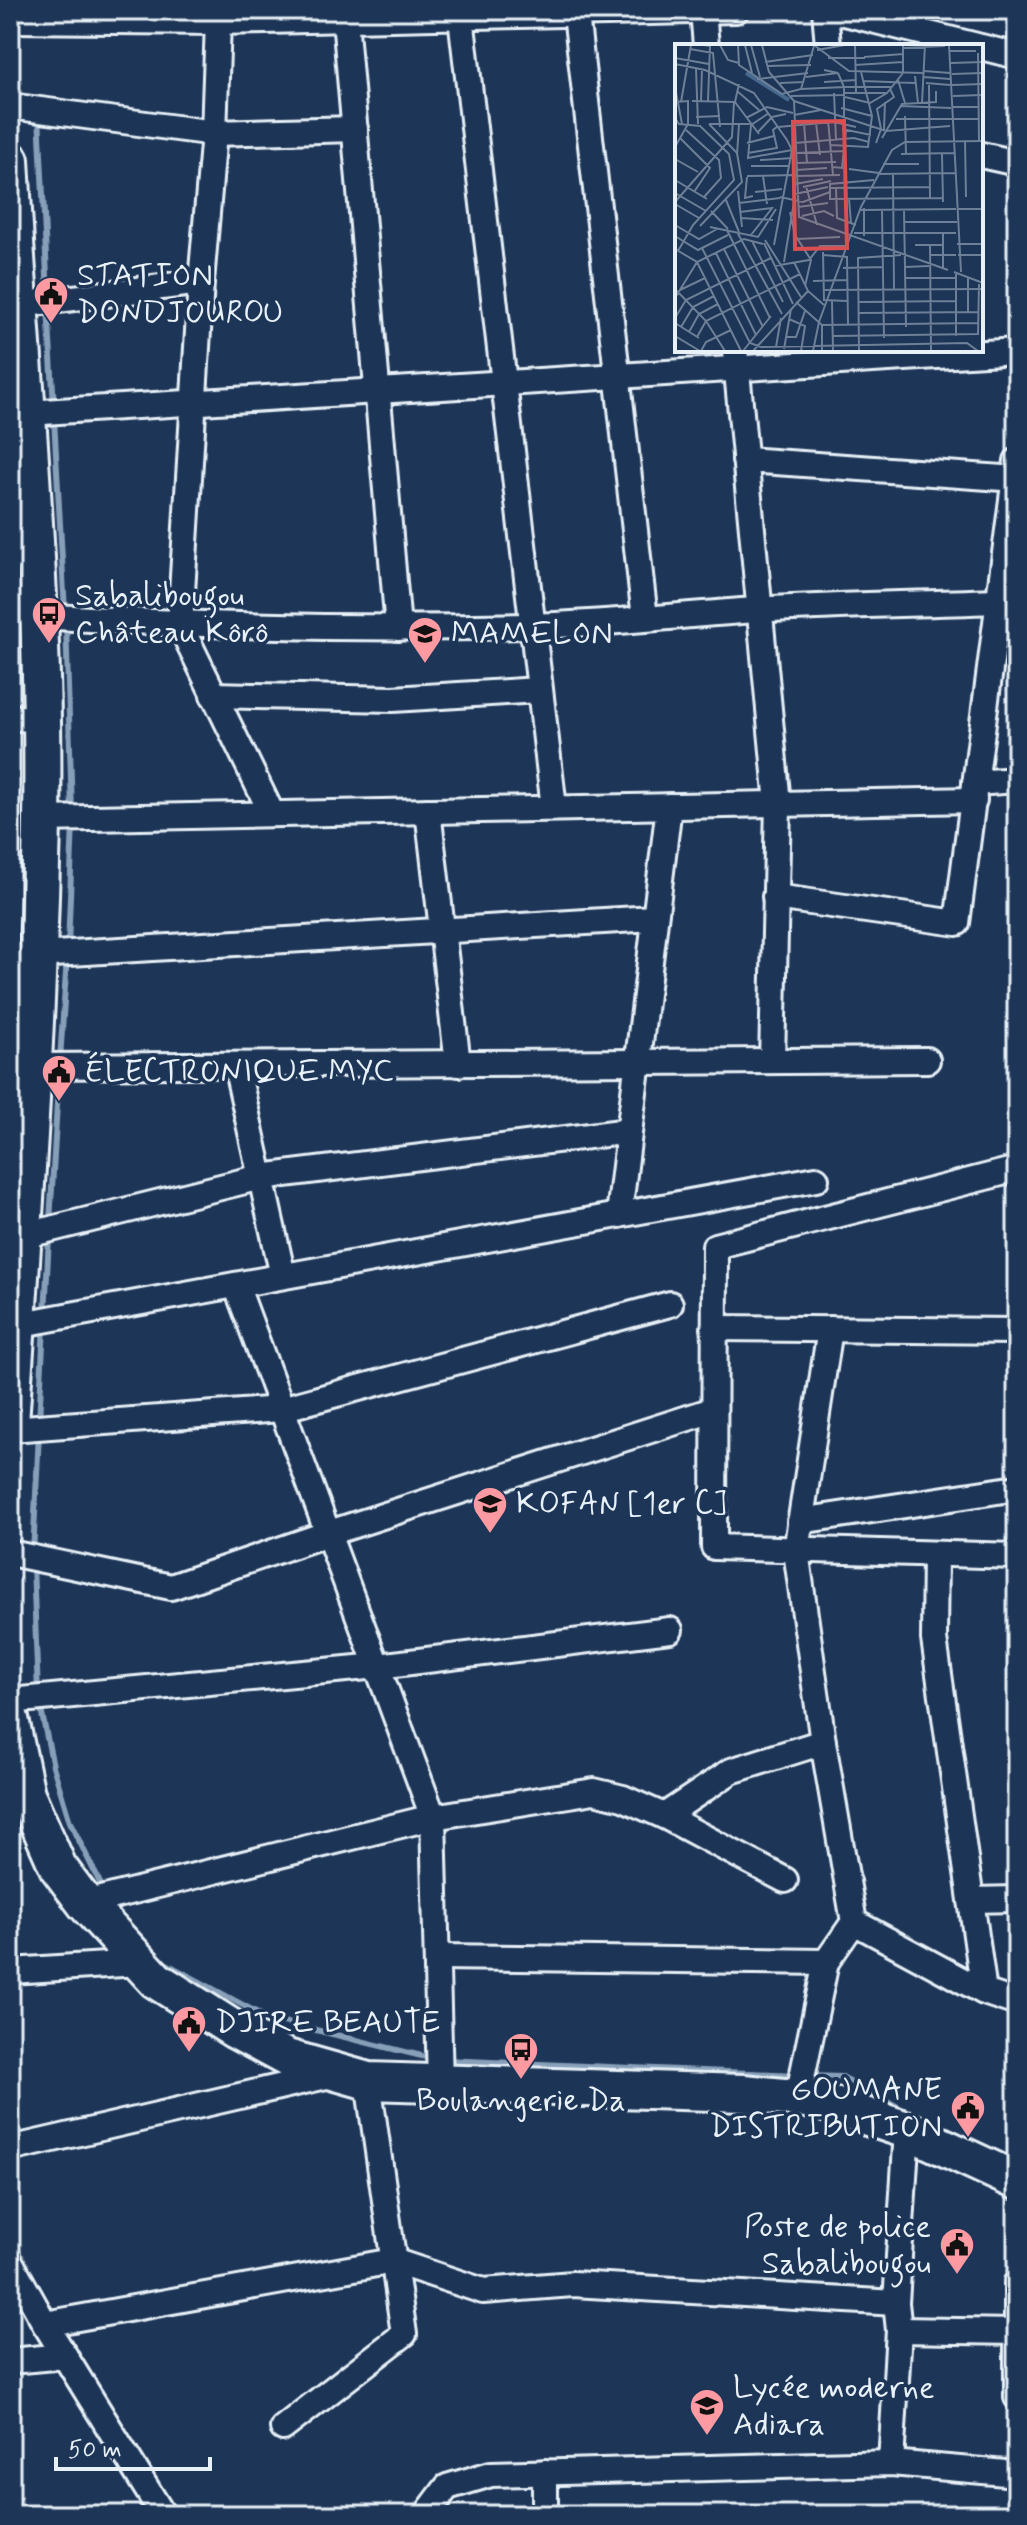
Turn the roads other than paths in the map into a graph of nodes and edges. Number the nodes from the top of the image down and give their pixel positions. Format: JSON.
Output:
{"nodes":[{"id":1,"x":703,"y":10,"type":"edge"},
{"id":2,"x":736,"y":10,"type":"edge"},
{"id":3,"x":825,"y":10,"type":"edge"},
{"id":4,"x":832,"y":10,"type":"edge"},
{"id":5,"x":576,"y":14,"type":"junction"},
{"id":6,"x":254,"y":16,"type":"edge"},
{"id":7,"x":461,"y":17,"type":"junction"},
{"id":8,"x":345,"y":19,"type":"junction"},
{"id":9,"x":10,"y":20,"type":"edge"},
{"id":10,"x":218,"y":22,"type":"junction"},
{"id":11,"x":706,"y":44,"type":"edge"},
{"id":12,"x":828,"y":44,"type":"edge"},
{"id":13,"x":971,"y":44,"type":"edge"},
{"id":14,"x":983,"y":47,"type":"edge"},
{"id":15,"x":1017,"y":56,"type":"edge"},
{"id":16,"x":10,"y":106,"type":"edge"},
{"id":17,"x":355,"y":129,"type":"junction"},
{"id":18,"x":214,"y":133,"type":"junction"},
{"id":19,"x":983,"y":155,"type":"edge"},
{"id":20,"x":10,"y":160,"type":"edge"},
{"id":21,"x":1017,"y":163,"type":"edge"},
{"id":22,"x":201,"y":282,"type":"junction"},
{"id":23,"x":18,"y":305,"type":"junction"},
{"id":24,"x":1017,"y":351,"type":"edge"},
{"id":25,"x":977,"y":352,"type":"edge"},
{"id":26,"x":983,"y":352,"type":"edge"},
{"id":27,"x":858,"y":355,"type":"edge"},
{"id":28,"x":736,"y":359,"type":"edge"},
{"id":29,"x":617,"y":376,"type":"junction"},
{"id":30,"x":503,"y":383,"type":"junction"},
{"id":31,"x":378,"y":391,"type":"junction"},
{"id":32,"x":194,"y":402,"type":"junction"},
{"id":33,"x":27,"y":413,"type":"junction"},
{"id":34,"x":745,"y":460,"type":"junction"},
{"id":35,"x":1016,"y":473,"type":"edge"},
{"id":36,"x":23,"y":557,"type":"edge"},
{"id":37,"x":999,"y":601,"type":"junction"},
{"id":38,"x":759,"y":610,"type":"junction"},
{"id":39,"x":38,"y":616,"type":"junction"},
{"id":40,"x":645,"y":618,"type":"junction"},
{"id":41,"x":180,"y":625,"type":"junction"},
{"id":42,"x":531,"y":626,"type":"junction"},
{"id":43,"x":398,"y":628,"type":"junction"},
{"id":44,"x":538,"y":690,"type":"junction"},
{"id":45,"x":213,"y":695,"type":"junction"},
{"id":46,"x":25,"y":719,"type":"edge"},
{"id":47,"x":1017,"y":780,"type":"edge"},
{"id":48,"x":974,"y":792,"type":"junction"},
{"id":49,"x":778,"y":804,"type":"junction"},
{"id":50,"x":669,"y":806,"type":"junction"},
{"id":51,"x":554,"y":808,"type":"junction"},
{"id":52,"x":428,"y":811,"type":"junction"},
{"id":53,"x":272,"y":814,"type":"junction"},
{"id":54,"x":42,"y":819,"type":"junction"},
{"id":55,"x":775,"y":897,"type":"junction"},
{"id":56,"x":654,"y":918,"type":"junction"},
{"id":57,"x":441,"y":930,"type":"junction"},
{"id":58,"x":37,"y":955,"type":"junction"},
{"id":59,"x":26,"y":1055,"type":"edge"},
{"id":60,"x":927,"y":1060,"type":"dead end"},
{"id":61,"x":772,"y":1061,"type":"junction"},
{"id":62,"x":458,"y":1064,"type":"junction"},
{"id":63,"x":637,"y":1064,"type":"junction"},
{"id":64,"x":236,"y":1065,"type":"junction"},
{"id":65,"x":629,"y":1131,"type":"junction"},
{"id":66,"x":1017,"y":1169,"type":"edge"},
{"id":67,"x":261,"y":1177,"type":"junction"},
{"id":68,"x":816,"y":1179,"type":"dead end"},
{"id":69,"x":619,"y":1215,"type":"junction"},
{"id":70,"x":23,"y":1236,"type":"junction"},
{"id":71,"x":15,"y":1273,"type":"edge"},
{"id":72,"x":283,"y":1276,"type":"junction"},
{"id":73,"x":236,"y":1285,"type":"junction"},
{"id":74,"x":670,"y":1304,"type":"dead end"},
{"id":75,"x":16,"y":1325,"type":"junction"},
{"id":76,"x":714,"y":1328,"type":"junction"},
{"id":77,"x":830,"y":1329,"type":"junction"},
{"id":78,"x":1017,"y":1331,"type":"edge"},
{"id":79,"x":281,"y":1409,"type":"junction"},
{"id":80,"x":10,"y":1410,"type":"edge"},
{"id":81,"x":713,"y":1410,"type":"junction"},
{"id":82,"x":10,"y":1426,"type":"edge"},
{"id":83,"x":1017,"y":1488,"type":"edge"},
{"id":84,"x":800,"y":1521,"type":"junction"},
{"id":85,"x":326,"y":1534,"type":"junction"},
{"id":86,"x":796,"y":1551,"type":"junction"},
{"id":87,"x":10,"y":1553,"type":"edge"},
{"id":88,"x":935,"y":1554,"type":"junction"},
{"id":89,"x":1017,"y":1556,"type":"edge"},
{"id":90,"x":670,"y":1630,"type":"dead end"},
{"id":91,"x":378,"y":1666,"type":"junction"},
{"id":92,"x":10,"y":1701,"type":"edge"},
{"id":93,"x":10,"y":1719,"type":"edge"},
{"id":94,"x":823,"y":1742,"type":"junction"},
{"id":95,"x":664,"y":1816,"type":"junction"},
{"id":96,"x":433,"y":1817,"type":"junction"},
{"id":97,"x":785,"y":1880,"type":"dead end"},
{"id":98,"x":1017,"y":1899,"type":"edge"},
{"id":99,"x":971,"y":1900,"type":"junction"},
{"id":100,"x":85,"y":1903,"type":"junction"},
{"id":101,"x":854,"y":1922,"type":"junction"},
{"id":102,"x":437,"y":1957,"type":"junction"},
{"id":103,"x":826,"y":1962,"type":"junction"},
{"id":104,"x":139,"y":1963,"type":"junction"},
{"id":105,"x":10,"y":1971,"type":"edge"},
{"id":106,"x":984,"y":1992,"type":"junction"},
{"id":107,"x":1017,"y":2003,"type":"edge"},
{"id":108,"x":354,"y":2077,"type":"junction"},
{"id":109,"x":440,"y":2083,"type":"junction"},
{"id":110,"x":798,"y":2097,"type":"junction"},
{"id":111,"x":907,"y":2130,"type":"junction"},
{"id":112,"x":10,"y":2149,"type":"edge"},
{"id":113,"x":1017,"y":2181,"type":"edge"},
{"id":114,"x":10,"y":2261,"type":"edge"},
{"id":115,"x":393,"y":2261,"type":"junction"},
{"id":116,"x":1017,"y":2282,"type":"edge"},
{"id":117,"x":896,"y":2303,"type":"junction"},
{"id":118,"x":45,"y":2324,"type":"junction"},
{"id":119,"x":899,"y":2330,"type":"junction"},
{"id":120,"x":1016,"y":2332,"type":"edge"},
{"id":121,"x":65,"y":2356,"type":"junction"},
{"id":122,"x":10,"y":2361,"type":"edge"},
{"id":123,"x":1017,"y":2397,"type":"edge"},
{"id":124,"x":283,"y":2428,"type":"dead end"},
{"id":125,"x":891,"y":2463,"type":"junction"},
{"id":126,"x":545,"y":2472,"type":"junction"},
{"id":127,"x":1017,"y":2474,"type":"edge"},
{"id":128,"x":163,"y":2515,"type":"edge"},
{"id":129,"x":426,"y":2515,"type":"edge"},
{"id":130,"x":545,"y":2515,"type":"edge"}],
"edges":[{"from":1,"to":2,"type":"street"},
{"from":1,"to":5,"type":"street"},
{"from":1,"to":11,"type":"street"},
{"from":3,"to":12,"type":"street"},
{"from":4,"to":13,"type":"street"},
{"from":5,"to":7,"type":"street"},
{"from":5,"to":29,"type":"street"},
{"from":6,"to":8,"type":"street"},
{"from":6,"to":10,"type":"street"},
{"from":7,"to":8,"type":"street"},
{"from":7,"to":30,"type":"street"},
{"from":8,"to":17,"type":"street"},
{"from":9,"to":10,"type":"street"},
{"from":10,"to":18,"type":"street"},
{"from":14,"to":15,"type":"street"},
{"from":16,"to":18,"type":"street"},
{"from":17,"to":18,"type":"street"},
{"from":17,"to":31,"type":"street"},
{"from":18,"to":22,"type":"street"},
{"from":19,"to":21,"type":"street"},
{"from":20,"to":23,"type":"main road"},
{"from":22,"to":23,"type":"street"},
{"from":22,"to":32,"type":"street"},
{"from":23,"to":33,"type":"main road"},
{"from":24,"to":26,"type":"street"},
{"from":25,"to":27,"type":"street"},
{"from":27,"to":28,"type":"street"},
{"from":28,"to":29,"type":"street"},
{"from":28,"to":34,"type":"street"},
{"from":29,"to":30,"type":"street"},
{"from":29,"to":40,"type":"street"},
{"from":30,"to":31,"type":"street"},
{"from":30,"to":42,"type":"street"},
{"from":31,"to":32,"type":"street"},
{"from":31,"to":43,"type":"street"},
{"from":32,"to":33,"type":"street"},
{"from":32,"to":41,"type":"street"},
{"from":33,"to":36,"type":"main road"},
{"from":34,"to":35,"type":"street"},
{"from":34,"to":38,"type":"street"},
{"from":35,"to":37,"type":"street"},
{"from":36,"to":39,"type":"main road"},
{"from":37,"to":38,"type":"street"},
{"from":37,"to":48,"type":"street"},
{"from":38,"to":40,"type":"street"},
{"from":38,"to":49,"type":"street"},
{"from":39,"to":41,"type":"street"},
{"from":39,"to":46,"type":"main road"},
{"from":40,"to":42,"type":"street"},
{"from":41,"to":43,"type":"street"},
{"from":41,"to":45,"type":"street"},
{"from":42,"to":43,"type":"street"},
{"from":42,"to":44,"type":"street"},
{"from":44,"to":45,"type":"street"},
{"from":44,"to":51,"type":"street"},
{"from":45,"to":53,"type":"street"},
{"from":46,"to":54,"type":"main road"},
{"from":47,"to":48,"type":"street"},
{"from":48,"to":49,"type":"street"},
{"from":48,"to":55,"type":"street"},
{"from":49,"to":50,"type":"street"},
{"from":49,"to":55,"type":"street"},
{"from":50,"to":51,"type":"street"},
{"from":50,"to":56,"type":"street"},
{"from":51,"to":52,"type":"street"},
{"from":52,"to":53,"type":"street"},
{"from":52,"to":57,"type":"street"},
{"from":53,"to":54,"type":"street"},
{"from":54,"to":58,"type":"main road"},
{"from":55,"to":61,"type":"street"},
{"from":56,"to":57,"type":"street"},
{"from":56,"to":63,"type":"street"},
{"from":57,"to":58,"type":"street"},
{"from":57,"to":62,"type":"street"},
{"from":58,"to":59,"type":"main road"},
{"from":59,"to":64,"type":"street"},
{"from":59,"to":70,"type":"main road"},
{"from":60,"to":61,"type":"street"},
{"from":61,"to":63,"type":"street"},
{"from":62,"to":63,"type":"street"},
{"from":62,"to":64,"type":"street"},
{"from":63,"to":65,"type":"street"},
{"from":64,"to":67,"type":"street"},
{"from":65,"to":67,"type":"street"},
{"from":65,"to":69,"type":"street"},
{"from":66,"to":76,"type":"street"},
{"from":67,"to":70,"type":"street"},
{"from":67,"to":72,"type":"street"},
{"from":68,"to":69,"type":"street"},
{"from":69,"to":72,"type":"street"},
{"from":70,"to":71,"type":"main road"},
{"from":71,"to":75,"type":"main road"},
{"from":72,"to":73,"type":"street"},
{"from":73,"to":75,"type":"street"},
{"from":73,"to":79,"type":"street"},
{"from":74,"to":79,"type":"street"},
{"from":75,"to":80,"type":"main road"},
{"from":76,"to":77,"type":"street"},
{"from":76,"to":81,"type":"street"},
{"from":77,"to":78,"type":"street"},
{"from":77,"to":84,"type":"street"},
{"from":79,"to":82,"type":"street"},
{"from":79,"to":85,"type":"street"},
{"from":80,"to":82,"type":"main road"},
{"from":81,"to":85,"type":"street"},
{"from":81,"to":86,"type":"street"},
{"from":83,"to":84,"type":"street"},
{"from":84,"to":86,"type":"street"},
{"from":85,"to":87,"type":"street"},
{"from":85,"to":91,"type":"street"},
{"from":86,"to":88,"type":"street"},
{"from":86,"to":94,"type":"street"},
{"from":88,"to":89,"type":"street"},
{"from":88,"to":99,"type":"street"},
{"from":90,"to":91,"type":"street"},
{"from":91,"to":92,"type":"street"},
{"from":91,"to":96,"type":"street"},
{"from":93,"to":100,"type":"main road"},
{"from":94,"to":95,"type":"street"},
{"from":94,"to":101,"type":"street"},
{"from":95,"to":96,"type":"street"},
{"from":95,"to":97,"type":"street"},
{"from":96,"to":100,"type":"street"},
{"from":96,"to":102,"type":"street"},
{"from":98,"to":99,"type":"street"},
{"from":99,"to":106,"type":"street"},
{"from":100,"to":104,"type":"main road"},
{"from":101,"to":103,"type":"street"},
{"from":101,"to":106,"type":"street"},
{"from":102,"to":103,"type":"street"},
{"from":102,"to":109,"type":"street"},
{"from":103,"to":110,"type":"street"},
{"from":104,"to":105,"type":"street"},
{"from":104,"to":108,"type":"main road"},
{"from":106,"to":107,"type":"street"},
{"from":108,"to":109,"type":"main road"},
{"from":108,"to":112,"type":"street"},
{"from":108,"to":115,"type":"street"},
{"from":109,"to":110,"type":"main road"},
{"from":110,"to":111,"type":"main road"},
{"from":111,"to":113,"type":"main road"},
{"from":111,"to":117,"type":"street"},
{"from":114,"to":118,"type":"street"},
{"from":115,"to":117,"type":"street"},
{"from":115,"to":118,"type":"street"},
{"from":115,"to":124,"type":"street"},
{"from":116,"to":120,"type":"street"},
{"from":117,"to":119,"type":"street"},
{"from":118,"to":121,"type":"street"},
{"from":119,"to":120,"type":"street"},
{"from":119,"to":125,"type":"street"},
{"from":120,"to":123,"type":"street"},
{"from":121,"to":122,"type":"street"},
{"from":121,"to":128,"type":"street"},
{"from":125,"to":126,"type":"street"},
{"from":125,"to":127,"type":"street"},
{"from":126,"to":129,"type":"street"},
{"from":126,"to":130,"type":"street"}]}
